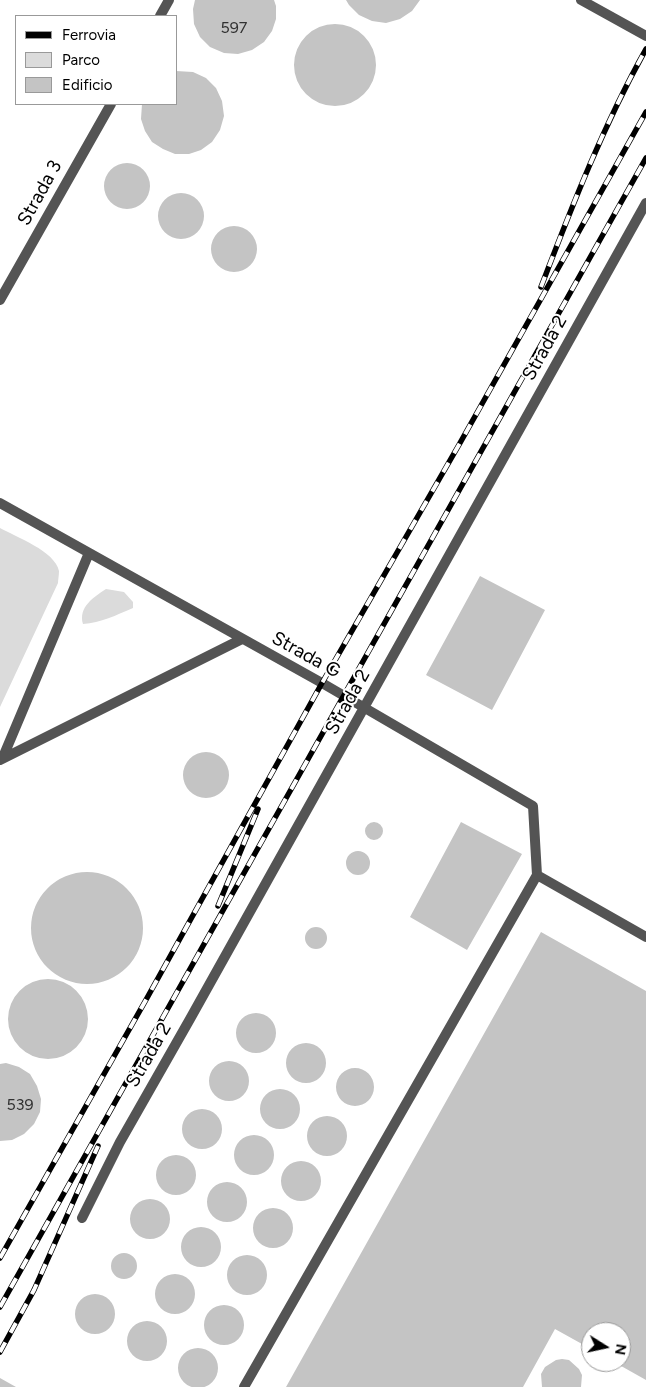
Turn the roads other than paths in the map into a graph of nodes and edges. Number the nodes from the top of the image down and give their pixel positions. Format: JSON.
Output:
{"nodes":[{"id":1,"x":169,"y":0,"type":"edge"},
{"id":2,"x":581,"y":0,"type":"edge"},
{"id":3,"x":161,"y":15,"type":"edge"},
{"id":4,"x":646,"y":36,"type":"edge"},
{"id":5,"x":109,"y":105,"type":"edge"},
{"id":6,"x":646,"y":203,"type":"edge"},
{"id":7,"x":0,"y":300,"type":"edge"},
{"id":8,"x":0,"y":503,"type":"edge"},
{"id":9,"x":89,"y":553,"type":"junction"},
{"id":10,"x":242,"y":639,"type":"junction"},
{"id":11,"x":364,"y":708,"type":"junction"},
{"id":12,"x":1,"y":759,"type":"edge"},
{"id":13,"x":537,"y":875,"type":"junction"},
{"id":14,"x":646,"y":937,"type":"edge"},
{"id":15,"x":82,"y":1218,"type":"dead end"},
{"id":16,"x":244,"y":1387,"type":"edge"}],
"edges":[{"from":1,"to":3,"type":"lane"},
{"from":2,"to":4,"type":"lane"},
{"from":5,"to":7,"type":"lane","name":"Strada 3"},
{"from":6,"to":11,"type":"lane","name":"Strada 2"},
{"from":8,"to":9,"type":"lane","name":"Strada G"},
{"from":9,"to":10,"type":"lane","name":"Strada G"},
{"from":9,"to":12,"type":"lane"},
{"from":10,"to":11,"type":"lane","name":"Strada G"},
{"from":10,"to":12,"type":"lane"},
{"from":11,"to":13,"type":"lane","name":"Strada G"},
{"from":11,"to":15,"type":"lane","name":"Strada 2"},
{"from":13,"to":14,"type":"lane"},
{"from":13,"to":16,"type":"lane"}]}
